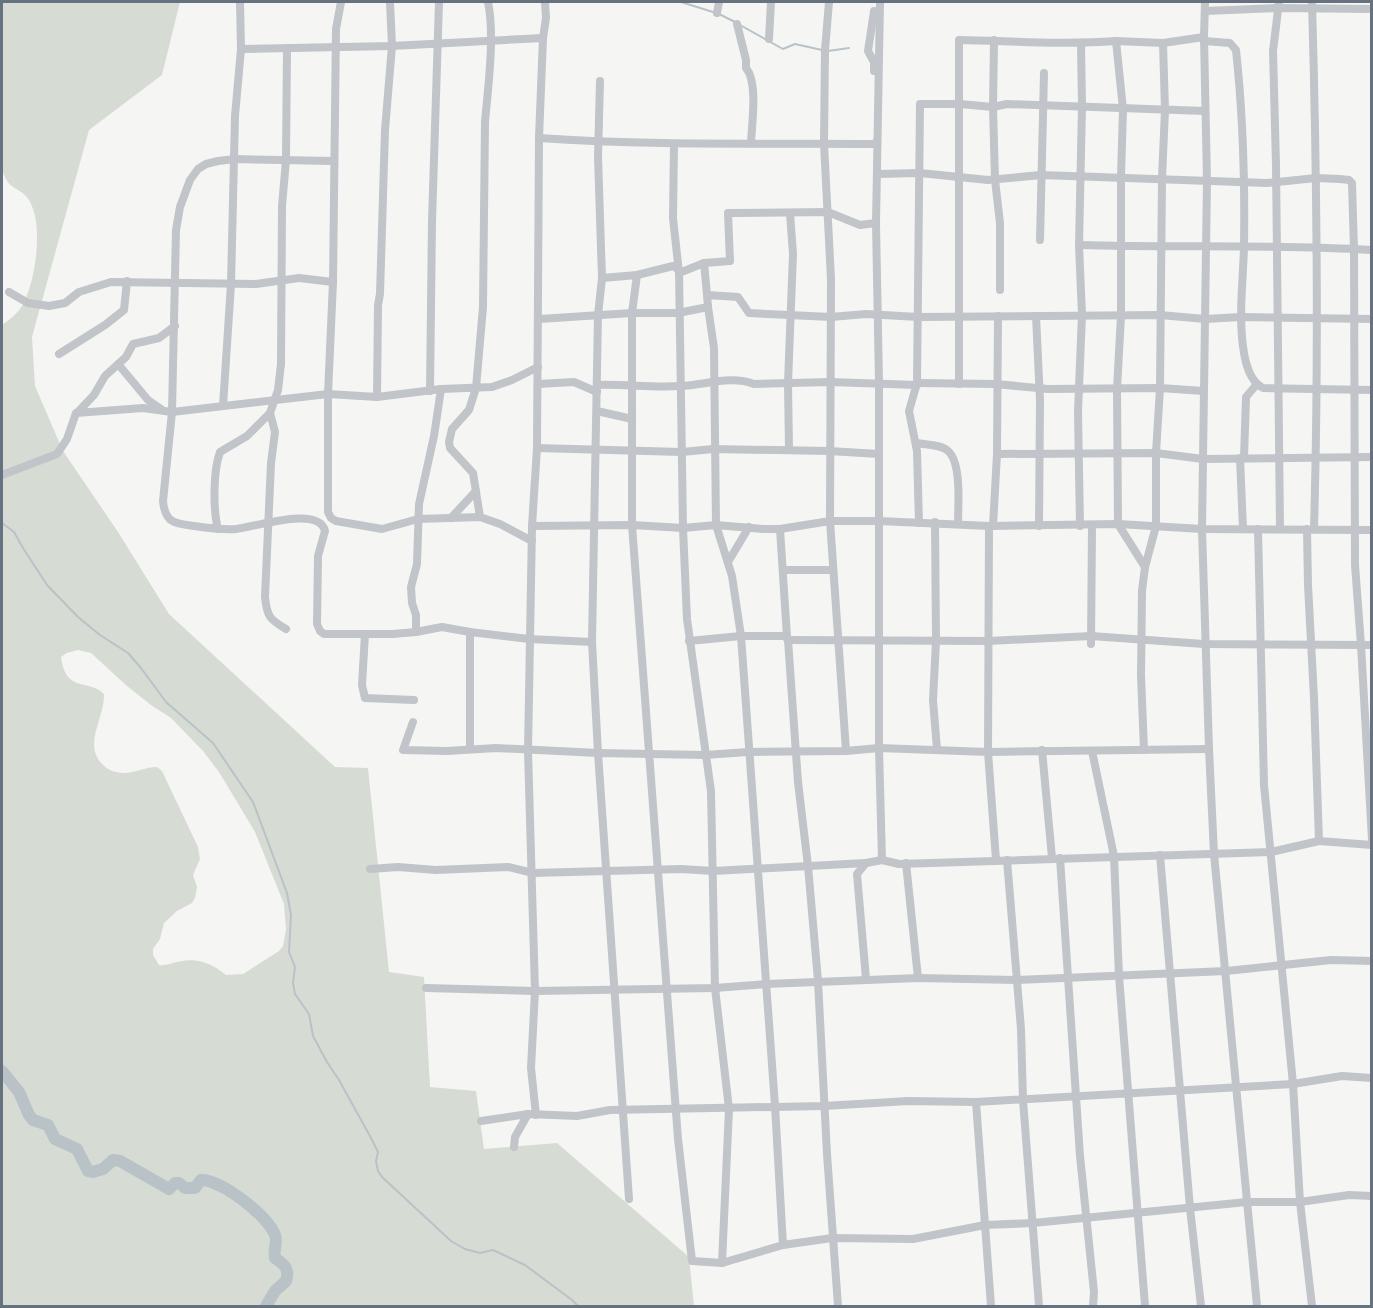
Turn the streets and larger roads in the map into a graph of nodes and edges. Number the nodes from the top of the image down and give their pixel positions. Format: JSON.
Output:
{"nodes":[{"id":1,"x":240,"y":2,"type":"edge"},
{"id":2,"x":341,"y":2,"type":"edge"},
{"id":3,"x":390,"y":2,"type":"edge"},
{"id":4,"x":439,"y":2,"type":"edge"},
{"id":5,"x":488,"y":2,"type":"edge"},
{"id":6,"x":545,"y":2,"type":"edge"},
{"id":7,"x":719,"y":2,"type":"edge"},
{"id":8,"x":771,"y":2,"type":"edge"},
{"id":9,"x":829,"y":2,"type":"edge"},
{"id":10,"x":877,"y":2,"type":"edge"},
{"id":11,"x":1279,"y":5,"type":"edge"},
{"id":12,"x":1356,"y":5,"type":"edge"},
{"id":13,"x":1205,"y":6,"type":"edge"},
{"id":14,"x":1242,"y":6,"type":"edge"},
{"id":15,"x":1312,"y":6,"type":"edge"},
{"id":16,"x":1371,"y":9,"type":"edge"},
{"id":17,"x":717,"y":13,"type":"dead end"},
{"id":18,"x":738,"y":24,"type":"dead end"},
{"id":19,"x":543,"y":38,"type":"junction"},
{"id":20,"x":769,"y":39,"type":"dead end"},
{"id":21,"x":1204,"y":39,"type":"junction"},
{"id":22,"x":490,"y":40,"type":"junction"},
{"id":23,"x":994,"y":40,"type":"junction"},
{"id":24,"x":1116,"y":41,"type":"junction"},
{"id":25,"x":1163,"y":43,"type":"junction"},
{"id":26,"x":439,"y":44,"type":"junction"},
{"id":27,"x":1081,"y":44,"type":"junction"},
{"id":28,"x":392,"y":46,"type":"junction"},
{"id":29,"x":337,"y":47,"type":"junction"},
{"id":30,"x":287,"y":48,"type":"junction"},
{"id":31,"x":241,"y":49,"type":"junction"},
{"id":32,"x":1044,"y":73,"type":"dead end"},
{"id":33,"x":600,"y":81,"type":"dead end"},
{"id":34,"x":960,"y":104,"type":"junction"},
{"id":35,"x":1045,"y":106,"type":"junction"},
{"id":36,"x":993,"y":107,"type":"junction"},
{"id":37,"x":1082,"y":107,"type":"junction"},
{"id":38,"x":1123,"y":109,"type":"junction"},
{"id":39,"x":1165,"y":110,"type":"junction"},
{"id":40,"x":1205,"y":111,"type":"junction"},
{"id":41,"x":539,"y":138,"type":"junction"},
{"id":42,"x":598,"y":142,"type":"junction"},
{"id":43,"x":751,"y":142,"type":"junction"},
{"id":44,"x":824,"y":144,"type":"junction"},
{"id":45,"x":877,"y":144,"type":"junction"},
{"id":46,"x":674,"y":145,"type":"junction"},
{"id":47,"x":235,"y":159,"type":"junction"},
{"id":48,"x":286,"y":160,"type":"junction"},
{"id":49,"x":334,"y":161,"type":"junction"},
{"id":50,"x":920,"y":173,"type":"junction"},
{"id":51,"x":877,"y":174,"type":"junction"},
{"id":52,"x":1041,"y":175,"type":"junction"},
{"id":53,"x":959,"y":176,"type":"junction"},
{"id":54,"x":1080,"y":176,"type":"junction"},
{"id":55,"x":1121,"y":177,"type":"junction"},
{"id":56,"x":1162,"y":178,"type":"junction"},
{"id":57,"x":1316,"y":178,"type":"junction"},
{"id":58,"x":995,"y":180,"type":"junction"},
{"id":59,"x":1207,"y":181,"type":"junction"},
{"id":60,"x":1244,"y":181,"type":"junction"},
{"id":61,"x":1277,"y":183,"type":"junction"},
{"id":62,"x":828,"y":212,"type":"junction"},
{"id":63,"x":790,"y":213,"type":"junction"},
{"id":64,"x":876,"y":223,"type":"junction"},
{"id":65,"x":1040,"y":240,"type":"dead end"},
{"id":66,"x":1079,"y":245,"type":"junction"},
{"id":67,"x":1121,"y":246,"type":"junction"},
{"id":68,"x":1161,"y":246,"type":"junction"},
{"id":69,"x":1278,"y":247,"type":"junction"},
{"id":70,"x":1205,"y":248,"type":"junction"},
{"id":71,"x":1244,"y":248,"type":"junction"},
{"id":72,"x":1316,"y":249,"type":"junction"},
{"id":73,"x":1354,"y":249,"type":"junction"},
{"id":74,"x":1371,"y":250,"type":"edge"},
{"id":75,"x":704,"y":263,"type":"junction"},
{"id":76,"x":679,"y":273,"type":"junction"},
{"id":77,"x":637,"y":275,"type":"junction"},
{"id":78,"x":602,"y":278,"type":"junction"},
{"id":79,"x":280,"y":280,"type":"junction"},
{"id":80,"x":126,"y":281,"type":"junction"},
{"id":81,"x":176,"y":282,"type":"junction"},
{"id":82,"x":333,"y":282,"type":"junction"},
{"id":83,"x":231,"y":284,"type":"junction"},
{"id":84,"x":1000,"y":290,"type":"dead end"},
{"id":85,"x":9,"y":292,"type":"dead end"},
{"id":86,"x":707,"y":295,"type":"junction"},
{"id":87,"x":708,"y":306,"type":"junction"},
{"id":88,"x":632,"y":313,"type":"junction"},
{"id":89,"x":678,"y":313,"type":"junction"},
{"id":90,"x":598,"y":315,"type":"junction"},
{"id":91,"x":1082,"y":315,"type":"junction"},
{"id":92,"x":1121,"y":315,"type":"junction"},
{"id":93,"x":1160,"y":315,"type":"junction"},
{"id":94,"x":791,"y":316,"type":"junction"},
{"id":95,"x":958,"y":316,"type":"junction"},
{"id":96,"x":998,"y":316,"type":"junction"},
{"id":97,"x":1036,"y":316,"type":"junction"},
{"id":98,"x":831,"y":317,"type":"junction"},
{"id":99,"x":878,"y":317,"type":"junction"},
{"id":100,"x":918,"y":317,"type":"junction"},
{"id":101,"x":1241,"y":317,"type":"junction"},
{"id":102,"x":1279,"y":317,"type":"junction"},
{"id":103,"x":1316,"y":318,"type":"junction"},
{"id":104,"x":539,"y":319,"type":"junction"},
{"id":105,"x":1205,"y":319,"type":"junction"},
{"id":106,"x":1354,"y":319,"type":"junction"},
{"id":107,"x":1371,"y":319,"type":"edge"},
{"id":108,"x":175,"y":326,"type":"junction"},
{"id":109,"x":59,"y":354,"type":"dead end"},
{"id":110,"x":118,"y":364,"type":"junction"},
{"id":111,"x":538,"y":367,"type":"junction"},
{"id":112,"x":714,"y":382,"type":"junction"},
{"id":113,"x":830,"y":382,"type":"junction"},
{"id":114,"x":879,"y":383,"type":"junction"},
{"id":115,"x":538,"y":384,"type":"junction"},
{"id":116,"x":632,"y":384,"type":"junction"},
{"id":117,"x":788,"y":384,"type":"junction"},
{"id":118,"x":917,"y":384,"type":"junction"},
{"id":119,"x":959,"y":384,"type":"junction"},
{"id":120,"x":996,"y":384,"type":"junction"},
{"id":121,"x":1257,"y":384,"type":"junction"},
{"id":122,"x":680,"y":387,"type":"junction"},
{"id":123,"x":476,"y":388,"type":"junction"},
{"id":124,"x":597,"y":388,"type":"junction"},
{"id":125,"x":1039,"y":388,"type":"junction"},
{"id":126,"x":1160,"y":388,"type":"junction"},
{"id":127,"x":1280,"y":388,"type":"junction"},
{"id":128,"x":441,"y":389,"type":"junction"},
{"id":129,"x":1079,"y":389,"type":"junction"},
{"id":130,"x":1118,"y":389,"type":"junction"},
{"id":131,"x":1317,"y":389,"type":"junction"},
{"id":132,"x":1354,"y":390,"type":"junction"},
{"id":133,"x":1371,"y":390,"type":"edge"},
{"id":134,"x":430,"y":391,"type":"junction"},
{"id":135,"x":1204,"y":392,"type":"junction"},
{"id":136,"x":328,"y":394,"type":"junction"},
{"id":137,"x":377,"y":397,"type":"junction"},
{"id":138,"x":274,"y":401,"type":"junction"},
{"id":139,"x":223,"y":406,"type":"junction"},
{"id":140,"x":161,"y":409,"type":"junction"},
{"id":141,"x":597,"y":411,"type":"junction"},
{"id":142,"x":172,"y":412,"type":"junction"},
{"id":143,"x":77,"y":413,"type":"junction"},
{"id":144,"x":270,"y":413,"type":"junction"},
{"id":145,"x":632,"y":419,"type":"junction"},
{"id":146,"x":916,"y":443,"type":"junction"},
{"id":147,"x":537,"y":448,"type":"junction"},
{"id":148,"x":713,"y":449,"type":"junction"},
{"id":149,"x":596,"y":450,"type":"junction"},
{"id":150,"x":632,"y":450,"type":"junction"},
{"id":151,"x":789,"y":450,"type":"junction"},
{"id":152,"x":829,"y":451,"type":"junction"},
{"id":153,"x":682,"y":452,"type":"junction"},
{"id":154,"x":1079,"y":452,"type":"junction"},
{"id":155,"x":1117,"y":452,"type":"junction"},
{"id":156,"x":1039,"y":453,"type":"junction"},
{"id":157,"x":1156,"y":453,"type":"junction"},
{"id":158,"x":879,"y":454,"type":"junction"},
{"id":159,"x":997,"y":454,"type":"junction"},
{"id":160,"x":1316,"y":457,"type":"junction"},
{"id":161,"x":1355,"y":457,"type":"junction"},
{"id":162,"x":1371,"y":457,"type":"edge"},
{"id":163,"x":1242,"y":458,"type":"junction"},
{"id":164,"x":1281,"y":458,"type":"junction"},
{"id":165,"x":1203,"y":459,"type":"junction"},
{"id":166,"x":2,"y":475,"type":"edge"},
{"id":167,"x":476,"y":491,"type":"junction"},
{"id":168,"x":327,"y":503,"type":"junction"},
{"id":169,"x":480,"y":517,"type":"junction"},
{"id":170,"x":451,"y":518,"type":"junction"},
{"id":171,"x":418,"y":519,"type":"junction"},
{"id":172,"x":336,"y":521,"type":"junction"},
{"id":173,"x":830,"y":521,"type":"junction"},
{"id":174,"x":879,"y":521,"type":"junction"},
{"id":175,"x":935,"y":522,"type":"junction"},
{"id":176,"x":267,"y":523,"type":"junction"},
{"id":177,"x":321,"y":523,"type":"junction"},
{"id":178,"x":919,"y":523,"type":"junction"},
{"id":179,"x":958,"y":524,"type":"junction"},
{"id":180,"x":1118,"y":524,"type":"junction"},
{"id":181,"x":632,"y":525,"type":"junction"},
{"id":182,"x":716,"y":525,"type":"junction"},
{"id":183,"x":532,"y":526,"type":"junction"},
{"id":184,"x":594,"y":526,"type":"junction"},
{"id":185,"x":991,"y":526,"type":"junction"},
{"id":186,"x":1039,"y":526,"type":"junction"},
{"id":187,"x":1080,"y":526,"type":"junction"},
{"id":188,"x":1092,"y":526,"type":"junction"},
{"id":189,"x":1156,"y":526,"type":"junction"},
{"id":190,"x":749,"y":527,"type":"junction"},
{"id":191,"x":682,"y":528,"type":"junction"},
{"id":192,"x":218,"y":529,"type":"junction"},
{"id":193,"x":780,"y":529,"type":"junction"},
{"id":194,"x":1202,"y":529,"type":"junction"},
{"id":195,"x":1243,"y":529,"type":"junction"},
{"id":196,"x":1258,"y":529,"type":"junction"},
{"id":197,"x":1280,"y":529,"type":"junction"},
{"id":198,"x":1311,"y":529,"type":"junction"},
{"id":199,"x":1354,"y":530,"type":"junction"},
{"id":200,"x":1371,"y":530,"type":"edge"},
{"id":201,"x":532,"y":542,"type":"junction"},
{"id":202,"x":728,"y":562,"type":"junction"},
{"id":203,"x":1145,"y":567,"type":"junction"},
{"id":204,"x":783,"y":570,"type":"junction"},
{"id":205,"x":832,"y":570,"type":"junction"},
{"id":206,"x":286,"y":629,"type":"dead end"},
{"id":207,"x":416,"y":632,"type":"junction"},
{"id":208,"x":470,"y":632,"type":"junction"},
{"id":209,"x":365,"y":634,"type":"junction"},
{"id":210,"x":741,"y":636,"type":"junction"},
{"id":211,"x":529,"y":639,"type":"junction"},
{"id":212,"x":788,"y":639,"type":"junction"},
{"id":213,"x":879,"y":639,"type":"junction"},
{"id":214,"x":1142,"y":639,"type":"junction"},
{"id":215,"x":1091,"y":640,"type":"junction"},
{"id":216,"x":689,"y":641,"type":"junction"},
{"id":217,"x":838,"y":641,"type":"junction"},
{"id":218,"x":936,"y":641,"type":"junction"},
{"id":219,"x":988,"y":641,"type":"junction"},
{"id":220,"x":592,"y":642,"type":"junction"},
{"id":221,"x":1311,"y":643,"type":"junction"},
{"id":222,"x":1261,"y":645,"type":"junction"},
{"id":223,"x":1361,"y":645,"type":"junction"},
{"id":224,"x":1371,"y":645,"type":"edge"},
{"id":225,"x":414,"y":700,"type":"dead end"},
{"id":226,"x":413,"y":722,"type":"dead end"},
{"id":227,"x":470,"y":748,"type":"junction"},
{"id":228,"x":879,"y":748,"type":"junction"},
{"id":229,"x":937,"y":749,"type":"junction"},
{"id":230,"x":1209,"y":749,"type":"junction"},
{"id":231,"x":1042,"y":750,"type":"junction"},
{"id":232,"x":1144,"y":750,"type":"junction"},
{"id":233,"x":528,"y":751,"type":"junction"},
{"id":234,"x":797,"y":751,"type":"junction"},
{"id":235,"x":846,"y":751,"type":"junction"},
{"id":236,"x":1092,"y":751,"type":"junction"},
{"id":237,"x":748,"y":752,"type":"junction"},
{"id":238,"x":988,"y":752,"type":"junction"},
{"id":239,"x":598,"y":753,"type":"junction"},
{"id":240,"x":650,"y":754,"type":"junction"},
{"id":241,"x":705,"y":755,"type":"junction"},
{"id":242,"x":1371,"y":840,"type":"edge"},
{"id":243,"x":1318,"y":841,"type":"junction"},
{"id":244,"x":1371,"y":845,"type":"edge"},
{"id":245,"x":1271,"y":852,"type":"junction"},
{"id":246,"x":1214,"y":854,"type":"junction"},
{"id":247,"x":1160,"y":855,"type":"junction"},
{"id":248,"x":1114,"y":856,"type":"junction"},
{"id":249,"x":1056,"y":858,"type":"junction"},
{"id":250,"x":882,"y":860,"type":"junction"},
{"id":251,"x":996,"y":860,"type":"junction"},
{"id":252,"x":1006,"y":860,"type":"junction"},
{"id":253,"x":866,"y":863,"type":"junction"},
{"id":254,"x":906,"y":863,"type":"junction"},
{"id":255,"x":808,"y":866,"type":"junction"},
{"id":256,"x":370,"y":869,"type":"dead end"},
{"id":257,"x":757,"y":869,"type":"junction"},
{"id":258,"x":608,"y":870,"type":"junction"},
{"id":259,"x":657,"y":870,"type":"junction"},
{"id":260,"x":713,"y":871,"type":"junction"},
{"id":261,"x":533,"y":873,"type":"junction"},
{"id":262,"x":1371,"y":961,"type":"edge"},
{"id":263,"x":1282,"y":967,"type":"junction"},
{"id":264,"x":1226,"y":971,"type":"junction"},
{"id":265,"x":1172,"y":975,"type":"junction"},
{"id":266,"x":1119,"y":976,"type":"junction"},
{"id":267,"x":1067,"y":977,"type":"junction"},
{"id":268,"x":918,"y":978,"type":"junction"},
{"id":269,"x":866,"y":979,"type":"junction"},
{"id":270,"x":1017,"y":980,"type":"junction"},
{"id":271,"x":818,"y":981,"type":"junction"},
{"id":272,"x":766,"y":984,"type":"junction"},
{"id":273,"x":426,"y":988,"type":"dead end"},
{"id":274,"x":667,"y":988,"type":"junction"},
{"id":275,"x":715,"y":988,"type":"junction"},
{"id":276,"x":615,"y":990,"type":"junction"},
{"id":277,"x":535,"y":992,"type":"junction"},
{"id":278,"x":1371,"y":1078,"type":"edge"},
{"id":279,"x":1293,"y":1084,"type":"junction"},
{"id":280,"x":1237,"y":1087,"type":"junction"},
{"id":281,"x":1181,"y":1091,"type":"junction"},
{"id":282,"x":1129,"y":1094,"type":"junction"},
{"id":283,"x":1076,"y":1097,"type":"junction"},
{"id":284,"x":1023,"y":1100,"type":"junction"},
{"id":285,"x":976,"y":1102,"type":"junction"},
{"id":286,"x":776,"y":1106,"type":"junction"},
{"id":287,"x":824,"y":1106,"type":"junction"},
{"id":288,"x":676,"y":1108,"type":"junction"},
{"id":289,"x":729,"y":1109,"type":"junction"},
{"id":290,"x":622,"y":1110,"type":"junction"},
{"id":291,"x":532,"y":1115,"type":"junction"},
{"id":292,"x":480,"y":1121,"type":"dead end"},
{"id":293,"x":514,"y":1147,"type":"dead end"},
{"id":294,"x":1371,"y":1196,"type":"edge"},
{"id":295,"x":629,"y":1199,"type":"dead end"},
{"id":296,"x":1247,"y":1202,"type":"junction"},
{"id":297,"x":1300,"y":1202,"type":"junction"},
{"id":298,"x":1190,"y":1208,"type":"junction"},
{"id":299,"x":1136,"y":1213,"type":"junction"},
{"id":300,"x":1085,"y":1218,"type":"junction"},
{"id":301,"x":1033,"y":1224,"type":"junction"},
{"id":302,"x":985,"y":1225,"type":"junction"},
{"id":303,"x":832,"y":1238,"type":"junction"},
{"id":304,"x":783,"y":1245,"type":"junction"},
{"id":305,"x":722,"y":1263,"type":"junction"},
{"id":306,"x":838,"y":1306,"type":"edge"},
{"id":307,"x":991,"y":1306,"type":"edge"},
{"id":308,"x":1039,"y":1306,"type":"edge"},
{"id":309,"x":1093,"y":1306,"type":"edge"},
{"id":310,"x":1145,"y":1306,"type":"edge"},
{"id":311,"x":1201,"y":1306,"type":"edge"},
{"id":312,"x":1257,"y":1306,"type":"edge"},
{"id":313,"x":1312,"y":1306,"type":"edge"}],
"edges":[{"from":1,"to":31,"type":"street"},
{"from":2,"to":29,"type":"street"},
{"from":3,"to":28,"type":"street"},
{"from":4,"to":26,"type":"street"},
{"from":5,"to":22,"type":"street"},
{"from":6,"to":19,"type":"street"},
{"from":7,"to":17,"type":"street"},
{"from":8,"to":20,"type":"street"},
{"from":9,"to":44,"type":"street"},
{"from":10,"to":45,"type":"street"},
{"from":11,"to":14,"type":"street"},
{"from":11,"to":15,"type":"street"},
{"from":11,"to":61,"type":"street"},
{"from":12,"to":15,"type":"street"},
{"from":12,"to":16,"type":"street"},
{"from":13,"to":14,"type":"street"},
{"from":13,"to":21,"type":"street"},
{"from":15,"to":57,"type":"street"},
{"from":18,"to":43,"type":"street"},
{"from":19,"to":22,"type":"street"},
{"from":19,"to":41,"type":"street"},
{"from":21,"to":25,"type":"street"},
{"from":21,"to":40,"type":"street"},
{"from":21,"to":60,"type":"street"},
{"from":22,"to":26,"type":"street"},
{"from":22,"to":123,"type":"street"},
{"from":23,"to":27,"type":"street"},
{"from":23,"to":34,"type":"street"},
{"from":23,"to":36,"type":"street"},
{"from":24,"to":25,"type":"street"},
{"from":24,"to":27,"type":"street"},
{"from":24,"to":38,"type":"street"},
{"from":25,"to":39,"type":"street"},
{"from":26,"to":28,"type":"street"},
{"from":26,"to":134,"type":"street"},
{"from":27,"to":37,"type":"street"},
{"from":28,"to":29,"type":"street"},
{"from":28,"to":137,"type":"street"},
{"from":29,"to":30,"type":"street"},
{"from":29,"to":49,"type":"street"},
{"from":30,"to":31,"type":"street"},
{"from":30,"to":48,"type":"street"},
{"from":31,"to":47,"type":"street"},
{"from":32,"to":35,"type":"street"},
{"from":33,"to":42,"type":"street"},
{"from":34,"to":36,"type":"street"},
{"from":34,"to":50,"type":"street"},
{"from":34,"to":53,"type":"street"},
{"from":35,"to":36,"type":"street"},
{"from":35,"to":37,"type":"street"},
{"from":35,"to":52,"type":"street"},
{"from":36,"to":58,"type":"street"},
{"from":37,"to":38,"type":"street"},
{"from":37,"to":54,"type":"street"},
{"from":38,"to":39,"type":"street"},
{"from":38,"to":55,"type":"street"},
{"from":39,"to":40,"type":"street"},
{"from":39,"to":56,"type":"street"},
{"from":40,"to":59,"type":"street"},
{"from":41,"to":42,"type":"street"},
{"from":41,"to":104,"type":"street"},
{"from":42,"to":46,"type":"street"},
{"from":42,"to":78,"type":"street"},
{"from":43,"to":44,"type":"street"},
{"from":43,"to":46,"type":"street"},
{"from":44,"to":45,"type":"street"},
{"from":44,"to":62,"type":"street"},
{"from":45,"to":51,"type":"street"},
{"from":46,"to":76,"type":"street"},
{"from":47,"to":48,"type":"street"},
{"from":47,"to":81,"type":"street"},
{"from":47,"to":83,"type":"street"},
{"from":48,"to":49,"type":"street"},
{"from":48,"to":79,"type":"street"},
{"from":49,"to":82,"type":"street"},
{"from":50,"to":51,"type":"street"},
{"from":50,"to":53,"type":"street"},
{"from":50,"to":100,"type":"street"},
{"from":51,"to":64,"type":"street"},
{"from":52,"to":54,"type":"street"},
{"from":52,"to":58,"type":"street"},
{"from":52,"to":65,"type":"street"},
{"from":53,"to":58,"type":"street"},
{"from":53,"to":95,"type":"street"},
{"from":54,"to":55,"type":"street"},
{"from":54,"to":66,"type":"street"},
{"from":55,"to":56,"type":"street"},
{"from":55,"to":67,"type":"street"},
{"from":56,"to":59,"type":"street"},
{"from":56,"to":68,"type":"street"},
{"from":57,"to":61,"type":"street"},
{"from":57,"to":72,"type":"street"},
{"from":57,"to":73,"type":"street"},
{"from":58,"to":84,"type":"street"},
{"from":59,"to":60,"type":"street"},
{"from":59,"to":70,"type":"street"},
{"from":60,"to":61,"type":"street"},
{"from":60,"to":71,"type":"street"},
{"from":61,"to":69,"type":"street"},
{"from":62,"to":63,"type":"street"},
{"from":62,"to":64,"type":"street"},
{"from":62,"to":98,"type":"street"},
{"from":63,"to":75,"type":"street"},
{"from":63,"to":94,"type":"street"},
{"from":64,"to":99,"type":"street"},
{"from":66,"to":67,"type":"street"},
{"from":66,"to":91,"type":"street"},
{"from":67,"to":68,"type":"street"},
{"from":67,"to":92,"type":"street"},
{"from":68,"to":70,"type":"street"},
{"from":68,"to":93,"type":"street"},
{"from":69,"to":71,"type":"street"},
{"from":69,"to":72,"type":"street"},
{"from":69,"to":102,"type":"street"},
{"from":70,"to":71,"type":"street"},
{"from":70,"to":105,"type":"street"},
{"from":71,"to":101,"type":"street"},
{"from":72,"to":73,"type":"street"},
{"from":72,"to":103,"type":"street"},
{"from":73,"to":74,"type":"street"},
{"from":73,"to":106,"type":"street"},
{"from":75,"to":76,"type":"street"},
{"from":75,"to":86,"type":"street"},
{"from":76,"to":77,"type":"street"},
{"from":76,"to":89,"type":"street"},
{"from":77,"to":78,"type":"street"},
{"from":77,"to":88,"type":"street"},
{"from":78,"to":90,"type":"street"},
{"from":79,"to":82,"type":"street"},
{"from":79,"to":83,"type":"street"},
{"from":79,"to":138,"type":"street"},
{"from":80,"to":81,"type":"street"},
{"from":80,"to":85,"type":"street"},
{"from":80,"to":109,"type":"street"},
{"from":81,"to":83,"type":"street"},
{"from":81,"to":108,"type":"street"},
{"from":82,"to":136,"type":"street"},
{"from":83,"to":139,"type":"street"},
{"from":86,"to":87,"type":"street"},
{"from":86,"to":94,"type":"street"},
{"from":87,"to":89,"type":"street"},
{"from":87,"to":112,"type":"street"},
{"from":88,"to":89,"type":"street"},
{"from":88,"to":90,"type":"street"},
{"from":88,"to":116,"type":"street"},
{"from":89,"to":122,"type":"street"},
{"from":90,"to":104,"type":"street"},
{"from":90,"to":124,"type":"street"},
{"from":91,"to":92,"type":"street"},
{"from":91,"to":97,"type":"street"},
{"from":91,"to":129,"type":"street"},
{"from":92,"to":93,"type":"street"},
{"from":92,"to":130,"type":"street"},
{"from":93,"to":105,"type":"street"},
{"from":93,"to":126,"type":"street"},
{"from":94,"to":98,"type":"street"},
{"from":94,"to":117,"type":"street"},
{"from":95,"to":96,"type":"street"},
{"from":95,"to":100,"type":"street"},
{"from":95,"to":119,"type":"street"},
{"from":96,"to":97,"type":"street"},
{"from":96,"to":120,"type":"street"},
{"from":97,"to":125,"type":"street"},
{"from":98,"to":99,"type":"street"},
{"from":98,"to":113,"type":"street"},
{"from":99,"to":100,"type":"street"},
{"from":99,"to":114,"type":"street"},
{"from":100,"to":118,"type":"street"},
{"from":101,"to":102,"type":"street"},
{"from":101,"to":105,"type":"street"},
{"from":101,"to":121,"type":"street"},
{"from":102,"to":103,"type":"street"},
{"from":102,"to":127,"type":"street"},
{"from":103,"to":106,"type":"street"},
{"from":103,"to":131,"type":"street"},
{"from":104,"to":111,"type":"street"},
{"from":105,"to":135,"type":"street"},
{"from":106,"to":107,"type":"street"},
{"from":106,"to":132,"type":"street"},
{"from":108,"to":110,"type":"street"},
{"from":108,"to":142,"type":"street"},
{"from":110,"to":140,"type":"street"},
{"from":110,"to":143,"type":"street"},
{"from":111,"to":115,"type":"street"},
{"from":111,"to":123,"type":"street"},
{"from":112,"to":117,"type":"street"},
{"from":112,"to":122,"type":"street"},
{"from":112,"to":148,"type":"street"},
{"from":113,"to":114,"type":"street"},
{"from":113,"to":117,"type":"street"},
{"from":113,"to":152,"type":"street"},
{"from":114,"to":118,"type":"street"},
{"from":114,"to":158,"type":"street"},
{"from":115,"to":124,"type":"street"},
{"from":115,"to":147,"type":"street"},
{"from":116,"to":122,"type":"street"},
{"from":116,"to":124,"type":"street"},
{"from":116,"to":145,"type":"street"},
{"from":117,"to":151,"type":"street"},
{"from":118,"to":119,"type":"street"},
{"from":118,"to":146,"type":"street"},
{"from":119,"to":120,"type":"street"},
{"from":120,"to":125,"type":"street"},
{"from":120,"to":159,"type":"street"},
{"from":121,"to":127,"type":"street"},
{"from":121,"to":163,"type":"street"},
{"from":122,"to":153,"type":"street"},
{"from":123,"to":128,"type":"street"},
{"from":123,"to":167,"type":"street"},
{"from":124,"to":141,"type":"street"},
{"from":125,"to":129,"type":"street"},
{"from":125,"to":156,"type":"street"},
{"from":126,"to":130,"type":"street"},
{"from":126,"to":135,"type":"street"},
{"from":126,"to":157,"type":"street"},
{"from":127,"to":131,"type":"street"},
{"from":127,"to":164,"type":"street"},
{"from":128,"to":134,"type":"street"},
{"from":128,"to":171,"type":"street"},
{"from":129,"to":130,"type":"street"},
{"from":129,"to":154,"type":"street"},
{"from":130,"to":155,"type":"street"},
{"from":131,"to":132,"type":"street"},
{"from":131,"to":160,"type":"street"},
{"from":132,"to":133,"type":"street"},
{"from":132,"to":161,"type":"street"},
{"from":134,"to":137,"type":"street"},
{"from":135,"to":165,"type":"street"},
{"from":136,"to":137,"type":"street"},
{"from":136,"to":138,"type":"street"},
{"from":136,"to":168,"type":"street"},
{"from":138,"to":139,"type":"street"},
{"from":138,"to":144,"type":"street"},
{"from":139,"to":142,"type":"street"},
{"from":140,"to":142,"type":"street"},
{"from":140,"to":143,"type":"street"},
{"from":141,"to":145,"type":"street"},
{"from":141,"to":149,"type":"street"},
{"from":142,"to":192,"type":"street"},
{"from":143,"to":166,"type":"street"},
{"from":144,"to":176,"type":"street"},
{"from":144,"to":192,"type":"street"},
{"from":145,"to":150,"type":"street"},
{"from":146,"to":178,"type":"street"},
{"from":146,"to":179,"type":"street"},
{"from":147,"to":149,"type":"street"},
{"from":147,"to":183,"type":"street"},
{"from":148,"to":151,"type":"street"},
{"from":148,"to":153,"type":"street"},
{"from":148,"to":182,"type":"street"},
{"from":149,"to":150,"type":"street"},
{"from":149,"to":184,"type":"street"},
{"from":150,"to":153,"type":"street"},
{"from":150,"to":181,"type":"street"},
{"from":151,"to":152,"type":"street"},
{"from":152,"to":158,"type":"street"},
{"from":152,"to":173,"type":"street"},
{"from":153,"to":191,"type":"street"},
{"from":154,"to":155,"type":"street"},
{"from":154,"to":156,"type":"street"},
{"from":154,"to":187,"type":"street"},
{"from":155,"to":157,"type":"street"},
{"from":155,"to":180,"type":"street"},
{"from":156,"to":159,"type":"street"},
{"from":156,"to":186,"type":"street"},
{"from":157,"to":165,"type":"street"},
{"from":157,"to":189,"type":"street"},
{"from":158,"to":174,"type":"street"},
{"from":159,"to":185,"type":"street"},
{"from":160,"to":161,"type":"street"},
{"from":160,"to":164,"type":"street"},
{"from":160,"to":198,"type":"street"},
{"from":161,"to":162,"type":"street"},
{"from":161,"to":199,"type":"street"},
{"from":163,"to":164,"type":"street"},
{"from":163,"to":165,"type":"street"},
{"from":163,"to":195,"type":"street"},
{"from":164,"to":197,"type":"street"},
{"from":165,"to":194,"type":"street"},
{"from":167,"to":169,"type":"street"},
{"from":167,"to":170,"type":"street"},
{"from":168,"to":172,"type":"street"},
{"from":168,"to":177,"type":"street"},
{"from":169,"to":170,"type":"street"},
{"from":169,"to":201,"type":"street"},
{"from":170,"to":171,"type":"street"},
{"from":171,"to":172,"type":"street"},
{"from":171,"to":207,"type":"street"},
{"from":172,"to":177,"type":"street"},
{"from":173,"to":174,"type":"street"},
{"from":173,"to":193,"type":"street"},
{"from":173,"to":205,"type":"street"},
{"from":174,"to":178,"type":"street"},
{"from":174,"to":213,"type":"street"},
{"from":175,"to":178,"type":"street"},
{"from":175,"to":179,"type":"street"},
{"from":175,"to":218,"type":"street"},
{"from":176,"to":177,"type":"street"},
{"from":176,"to":192,"type":"street"},
{"from":176,"to":206,"type":"street"},
{"from":177,"to":209,"type":"street"},
{"from":179,"to":185,"type":"street"},
{"from":180,"to":188,"type":"street"},
{"from":180,"to":189,"type":"street"},
{"from":180,"to":203,"type":"street"},
{"from":181,"to":184,"type":"street"},
{"from":181,"to":191,"type":"street"},
{"from":181,"to":240,"type":"street"},
{"from":182,"to":190,"type":"street"},
{"from":182,"to":191,"type":"street"},
{"from":182,"to":202,"type":"street"},
{"from":183,"to":184,"type":"street"},
{"from":183,"to":201,"type":"street"},
{"from":184,"to":220,"type":"street"},
{"from":185,"to":186,"type":"street"},
{"from":185,"to":219,"type":"street"},
{"from":186,"to":187,"type":"street"},
{"from":187,"to":188,"type":"street"},
{"from":188,"to":215,"type":"street"},
{"from":189,"to":194,"type":"street"},
{"from":189,"to":203,"type":"street"},
{"from":190,"to":193,"type":"street"},
{"from":190,"to":202,"type":"street"},
{"from":191,"to":216,"type":"street"},
{"from":193,"to":204,"type":"street"},
{"from":194,"to":195,"type":"street"},
{"from":194,"to":230,"type":"street"},
{"from":195,"to":196,"type":"street"},
{"from":196,"to":197,"type":"street"},
{"from":196,"to":222,"type":"street"},
{"from":197,"to":198,"type":"street"},
{"from":198,"to":199,"type":"street"},
{"from":198,"to":221,"type":"street"},
{"from":199,"to":200,"type":"street"},
{"from":199,"to":223,"type":"street"},
{"from":201,"to":211,"type":"street"},
{"from":202,"to":210,"type":"street"},
{"from":203,"to":214,"type":"street"},
{"from":204,"to":205,"type":"street"},
{"from":204,"to":212,"type":"street"},
{"from":205,"to":217,"type":"street"},
{"from":207,"to":208,"type":"street"},
{"from":207,"to":209,"type":"street"},
{"from":208,"to":211,"type":"street"},
{"from":208,"to":227,"type":"street"},
{"from":209,"to":225,"type":"street"},
{"from":210,"to":212,"type":"street"},
{"from":210,"to":216,"type":"street"},
{"from":210,"to":237,"type":"street"},
{"from":211,"to":220,"type":"street"},
{"from":211,"to":233,"type":"street"},
{"from":212,"to":217,"type":"street"},
{"from":212,"to":234,"type":"street"},
{"from":213,"to":217,"type":"street"},
{"from":213,"to":218,"type":"street"},
{"from":213,"to":228,"type":"street"},
{"from":214,"to":215,"type":"street"},
{"from":214,"to":222,"type":"street"},
{"from":214,"to":232,"type":"street"},
{"from":215,"to":219,"type":"street"},
{"from":216,"to":241,"type":"street"},
{"from":217,"to":235,"type":"street"},
{"from":218,"to":219,"type":"street"},
{"from":218,"to":229,"type":"street"},
{"from":219,"to":238,"type":"street"},
{"from":220,"to":239,"type":"street"},
{"from":221,"to":222,"type":"street"},
{"from":221,"to":223,"type":"street"},
{"from":221,"to":243,"type":"street"},
{"from":222,"to":245,"type":"street"},
{"from":223,"to":224,"type":"street"},
{"from":223,"to":242,"type":"street"},
{"from":226,"to":227,"type":"street"},
{"from":227,"to":233,"type":"street"},
{"from":228,"to":229,"type":"street"},
{"from":228,"to":235,"type":"street"},
{"from":228,"to":250,"type":"street"},
{"from":229,"to":238,"type":"street"},
{"from":230,"to":232,"type":"street"},
{"from":230,"to":246,"type":"street"},
{"from":231,"to":236,"type":"street"},
{"from":231,"to":238,"type":"street"},
{"from":231,"to":249,"type":"street"},
{"from":232,"to":236,"type":"street"},
{"from":233,"to":239,"type":"street"},
{"from":233,"to":261,"type":"street"},
{"from":234,"to":235,"type":"street"},
{"from":234,"to":237,"type":"street"},
{"from":234,"to":255,"type":"street"},
{"from":236,"to":248,"type":"street"},
{"from":237,"to":241,"type":"street"},
{"from":237,"to":257,"type":"street"},
{"from":238,"to":251,"type":"street"},
{"from":239,"to":240,"type":"street"},
{"from":239,"to":258,"type":"street"},
{"from":240,"to":241,"type":"street"},
{"from":240,"to":259,"type":"street"},
{"from":241,"to":260,"type":"street"},
{"from":243,"to":244,"type":"street"},
{"from":243,"to":245,"type":"street"},
{"from":245,"to":246,"type":"street"},
{"from":245,"to":263,"type":"street"},
{"from":246,"to":247,"type":"street"},
{"from":246,"to":264,"type":"street"},
{"from":247,"to":248,"type":"street"},
{"from":247,"to":265,"type":"street"},
{"from":248,"to":249,"type":"street"},
{"from":248,"to":266,"type":"street"},
{"from":249,"to":252,"type":"street"},
{"from":249,"to":267,"type":"street"},
{"from":250,"to":253,"type":"street"},
{"from":250,"to":254,"type":"street"},
{"from":251,"to":252,"type":"street"},
{"from":251,"to":254,"type":"street"},
{"from":252,"to":270,"type":"street"},
{"from":253,"to":255,"type":"street"},
{"from":253,"to":269,"type":"street"},
{"from":254,"to":268,"type":"street"},
{"from":255,"to":257,"type":"street"},
{"from":255,"to":271,"type":"street"},
{"from":256,"to":261,"type":"street"},
{"from":257,"to":260,"type":"street"},
{"from":257,"to":272,"type":"street"},
{"from":258,"to":259,"type":"street"},
{"from":258,"to":261,"type":"street"},
{"from":258,"to":276,"type":"street"},
{"from":259,"to":260,"type":"street"},
{"from":259,"to":274,"type":"street"},
{"from":260,"to":275,"type":"street"},
{"from":261,"to":277,"type":"street"},
{"from":262,"to":263,"type":"street"},
{"from":263,"to":264,"type":"street"},
{"from":263,"to":279,"type":"street"},
{"from":264,"to":265,"type":"street"},
{"from":264,"to":280,"type":"street"},
{"from":265,"to":266,"type":"street"},
{"from":265,"to":281,"type":"street"},
{"from":266,"to":267,"type":"street"},
{"from":266,"to":282,"type":"street"},
{"from":267,"to":270,"type":"street"},
{"from":267,"to":283,"type":"street"},
{"from":268,"to":269,"type":"street"},
{"from":268,"to":270,"type":"street"},
{"from":269,"to":271,"type":"street"},
{"from":270,"to":284,"type":"street"},
{"from":271,"to":272,"type":"street"},
{"from":271,"to":287,"type":"street"},
{"from":272,"to":275,"type":"street"},
{"from":272,"to":286,"type":"street"},
{"from":273,"to":277,"type":"street"},
{"from":274,"to":275,"type":"street"},
{"from":274,"to":276,"type":"street"},
{"from":274,"to":288,"type":"street"},
{"from":275,"to":289,"type":"street"},
{"from":276,"to":277,"type":"street"},
{"from":276,"to":290,"type":"street"},
{"from":277,"to":291,"type":"street"},
{"from":278,"to":279,"type":"street"},
{"from":279,"to":280,"type":"street"},
{"from":279,"to":297,"type":"street"},
{"from":280,"to":281,"type":"street"},
{"from":280,"to":296,"type":"street"},
{"from":281,"to":282,"type":"street"},
{"from":281,"to":298,"type":"street"},
{"from":282,"to":283,"type":"street"},
{"from":282,"to":299,"type":"street"},
{"from":283,"to":284,"type":"street"},
{"from":283,"to":300,"type":"street"},
{"from":284,"to":285,"type":"street"},
{"from":284,"to":301,"type":"street"},
{"from":285,"to":287,"type":"street"},
{"from":285,"to":302,"type":"street"},
{"from":286,"to":287,"type":"street"},
{"from":286,"to":289,"type":"street"},
{"from":286,"to":304,"type":"street"},
{"from":287,"to":303,"type":"street"},
{"from":288,"to":289,"type":"street"},
{"from":288,"to":290,"type":"street"},
{"from":288,"to":305,"type":"street"},
{"from":289,"to":305,"type":"street"},
{"from":290,"to":291,"type":"street"},
{"from":290,"to":295,"type":"street"},
{"from":291,"to":292,"type":"street"},
{"from":291,"to":293,"type":"street"},
{"from":294,"to":297,"type":"street"},
{"from":296,"to":297,"type":"street"},
{"from":296,"to":298,"type":"street"},
{"from":296,"to":312,"type":"street"},
{"from":297,"to":313,"type":"street"},
{"from":298,"to":299,"type":"street"},
{"from":298,"to":311,"type":"street"},
{"from":299,"to":300,"type":"street"},
{"from":299,"to":310,"type":"street"},
{"from":300,"to":301,"type":"street"},
{"from":300,"to":309,"type":"street"},
{"from":301,"to":302,"type":"street"},
{"from":301,"to":308,"type":"street"},
{"from":302,"to":303,"type":"street"},
{"from":302,"to":307,"type":"street"},
{"from":303,"to":304,"type":"street"},
{"from":303,"to":306,"type":"street"},
{"from":304,"to":305,"type":"street"}]}
